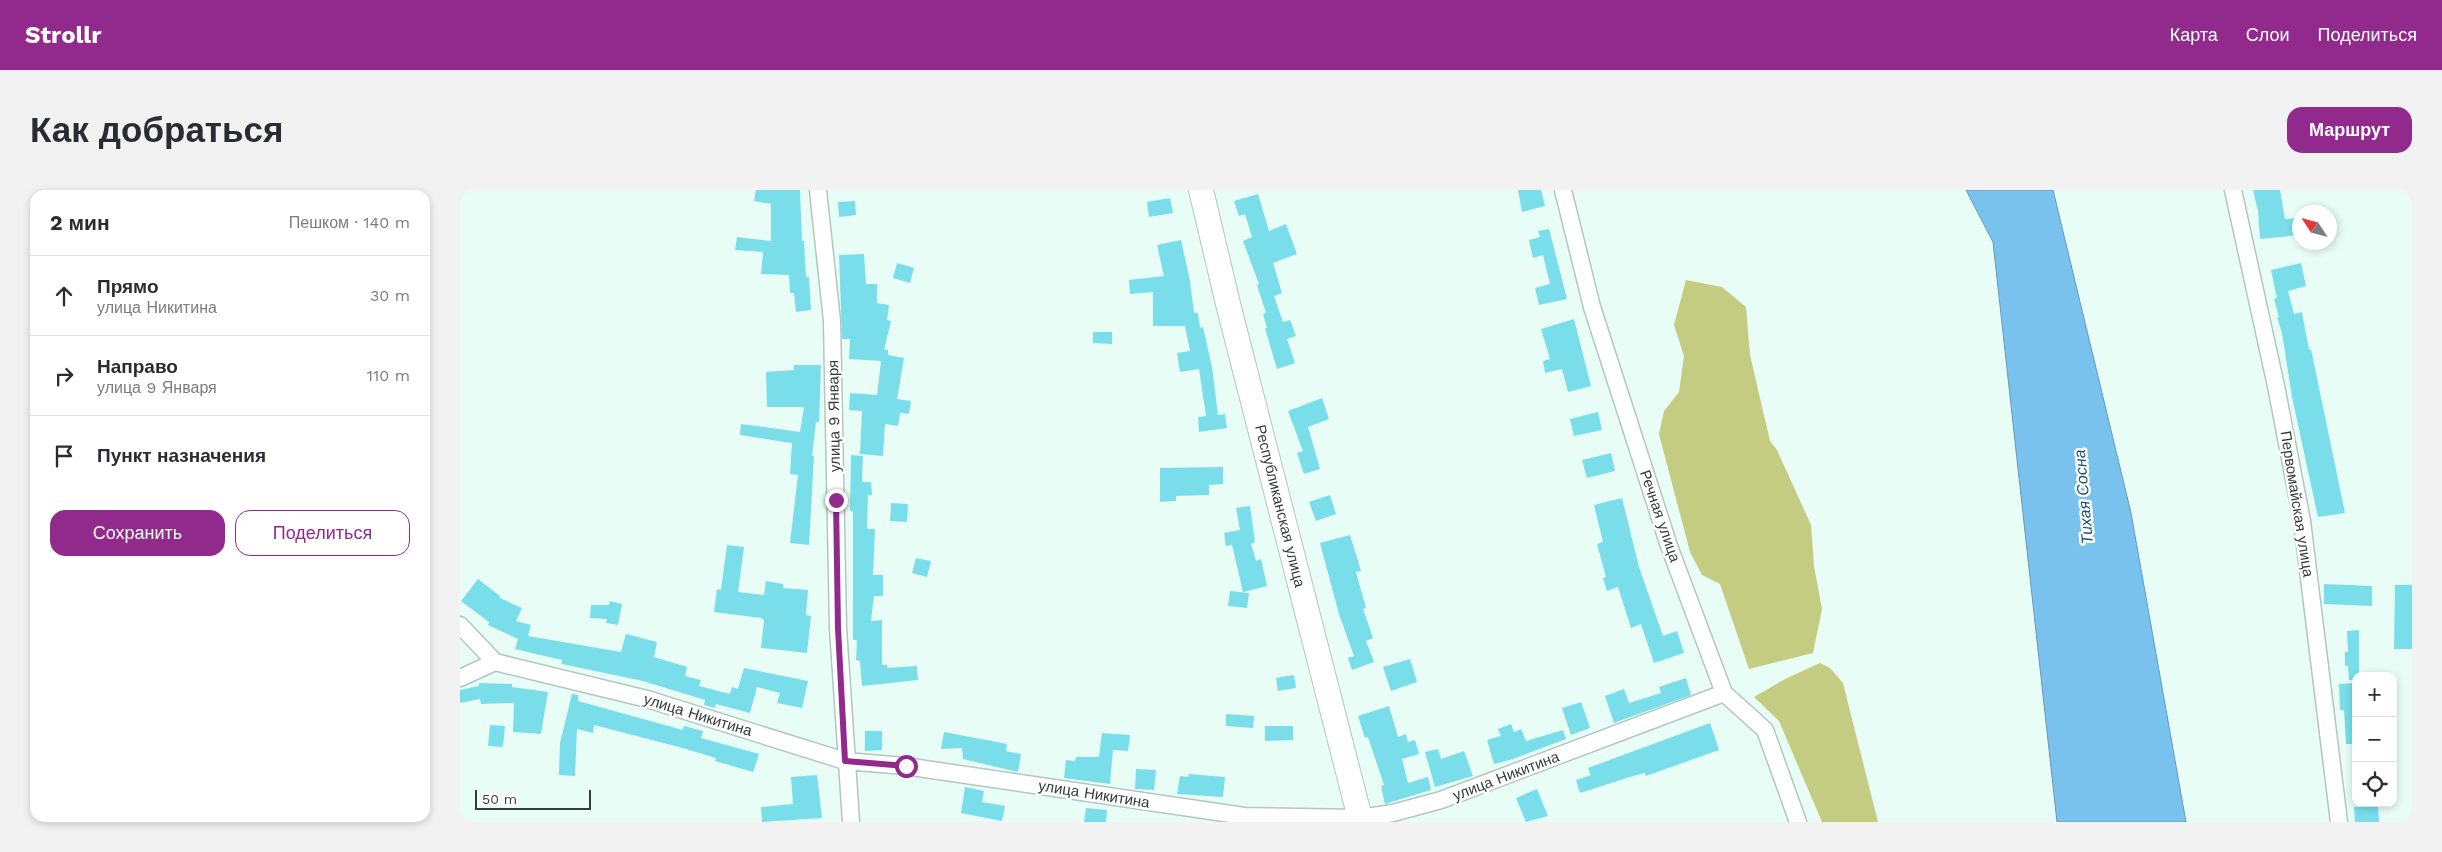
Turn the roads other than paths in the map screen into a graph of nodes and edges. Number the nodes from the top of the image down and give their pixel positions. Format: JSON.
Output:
{"nodes":[{"id":1,"x":818,"y":190,"type":"edge"},
{"id":2,"x":1201,"y":190,"type":"edge"},
{"id":3,"x":1563,"y":190,"type":"edge"},
{"id":4,"x":2233,"y":190,"type":"edge"},
{"id":5,"x":460,"y":625,"type":"edge"},
{"id":6,"x":495,"y":662,"type":"junction"},
{"id":7,"x":460,"y":678,"type":"edge"},
{"id":8,"x":1724,"y":693,"type":"junction"},
{"id":9,"x":845,"y":761,"type":"junction"},
{"id":10,"x":1182,"y":815,"type":"edge"},
{"id":11,"x":1361,"y":820,"type":"edge"},
{"id":12,"x":851,"y":822,"type":"edge"},
{"id":13,"x":1798,"y":822,"type":"edge"},
{"id":14,"x":2339,"y":822,"type":"edge"}],
"edges":[{"from":1,"to":9,"type":"street","name":"улица 9 Января"},
{"from":2,"to":11,"type":"street","name":"Республиканская улица"},
{"from":3,"to":8,"type":"street","name":"Речная улица"},
{"from":4,"to":14,"type":"street","name":"Первомайская улица"},
{"from":5,"to":6,"type":"street"},
{"from":6,"to":7,"type":"street"},
{"from":6,"to":9,"type":"street","name":"улица Никитина"},
{"from":8,"to":11,"type":"street","name":"улица Никитина"},
{"from":8,"to":13,"type":"street","name":"Речная улица"},
{"from":9,"to":10,"type":"street","name":"улица Никитина"},
{"from":9,"to":12,"type":"street","name":"улица 9 Января"},
{"from":10,"to":11,"type":"street","name":"улица Никитина"}]}
